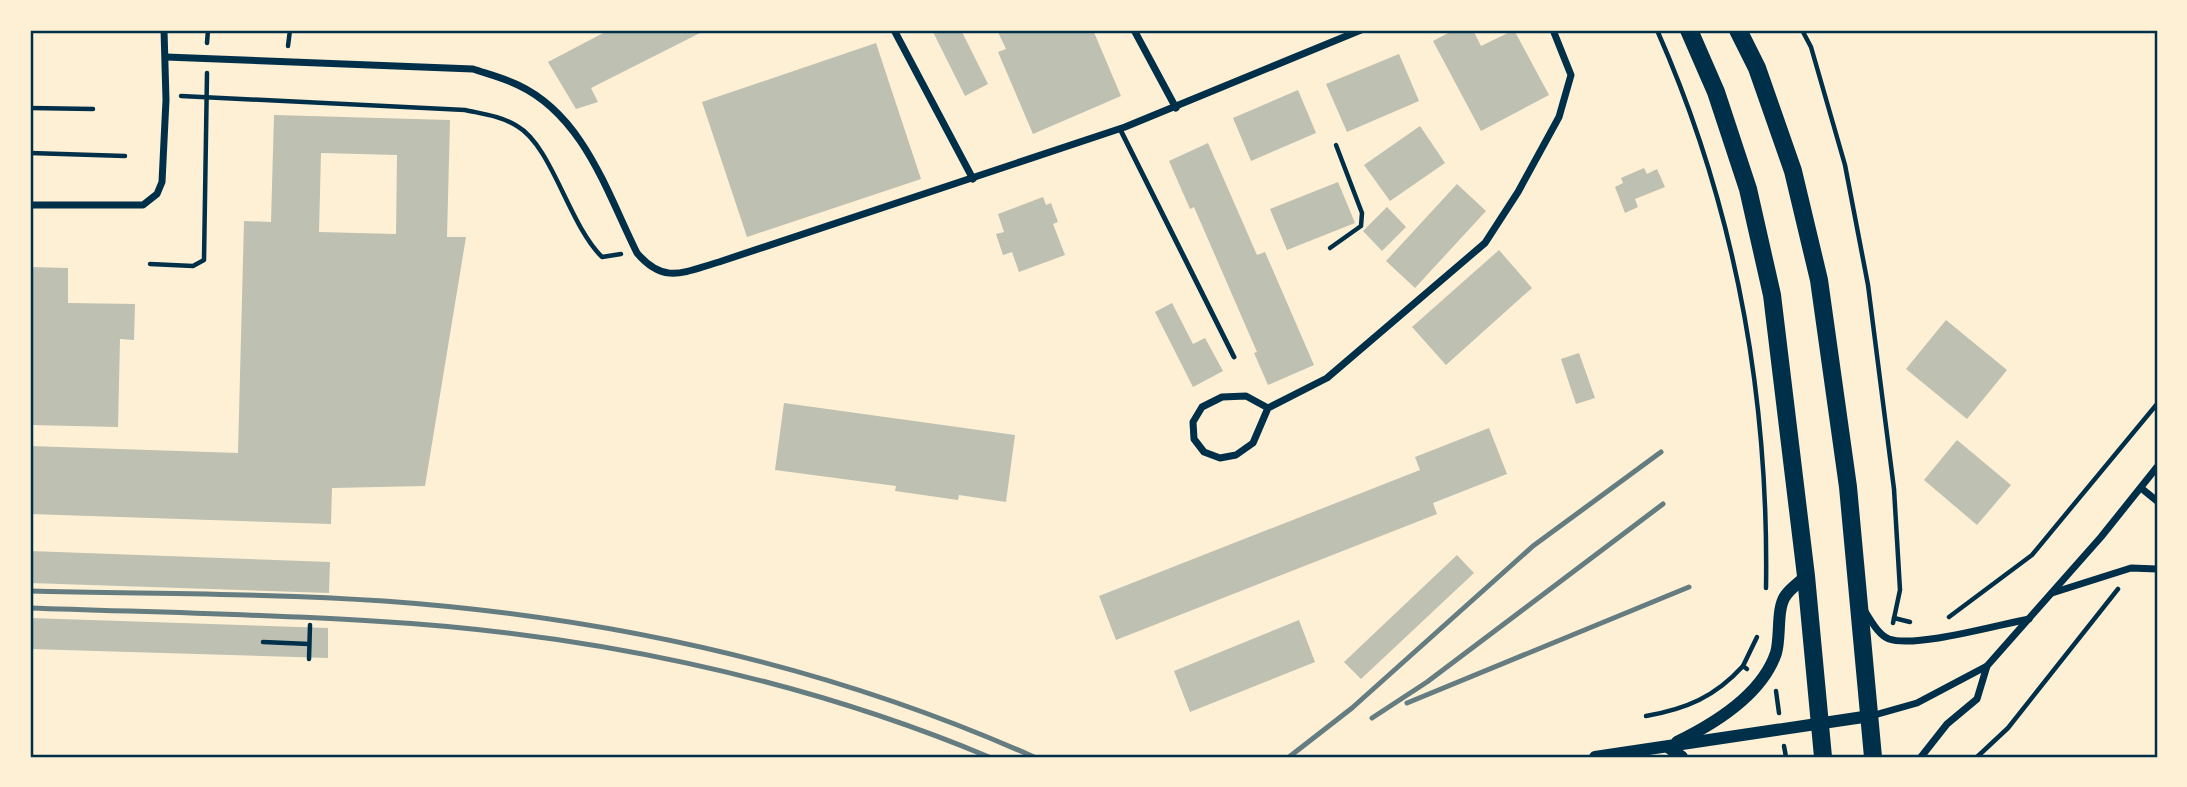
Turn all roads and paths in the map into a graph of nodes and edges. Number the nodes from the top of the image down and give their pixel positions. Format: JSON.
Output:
{"nodes":[{"id":1,"x":164,"y":30,"type":"edge"},
{"id":2,"x":894,"y":30,"type":"edge"},
{"id":3,"x":1133,"y":30,"type":"edge"},
{"id":4,"x":1338,"y":30,"type":"edge"},
{"id":5,"x":1362,"y":30,"type":"edge"},
{"id":6,"x":1553,"y":30,"type":"edge"},
{"id":7,"x":1657,"y":30,"type":"edge"},
{"id":8,"x":1689,"y":30,"type":"edge"},
{"id":9,"x":1738,"y":30,"type":"edge"},
{"id":10,"x":1802,"y":30,"type":"edge"},
{"id":11,"x":1342,"y":38,"type":"junction"},
{"id":12,"x":166,"y":57,"type":"junction"},
{"id":13,"x":207,"y":60,"type":"junction"},
{"id":14,"x":166,"y":95,"type":"junction"},
{"id":15,"x":208,"y":97,"type":"junction"},
{"id":16,"x":30,"y":108,"type":"edge"},
{"id":17,"x":1176,"y":108,"type":"junction"},
{"id":18,"x":93,"y":109,"type":"dead end"},
{"id":19,"x":1120,"y":129,"type":"junction"},
{"id":20,"x":1336,"y":145,"type":"dead end"},
{"id":21,"x":30,"y":153,"type":"edge"},
{"id":22,"x":125,"y":156,"type":"dead end"},
{"id":23,"x":973,"y":179,"type":"junction"},
{"id":24,"x":30,"y":205,"type":"edge"},
{"id":25,"x":1330,"y":248,"type":"dead end"},
{"id":26,"x":637,"y":253,"type":"junction"},
{"id":27,"x":150,"y":264,"type":"dead end"},
{"id":28,"x":1234,"y":357,"type":"dead end"},
{"id":29,"x":2157,"y":404,"type":"edge"},
{"id":30,"x":1268,"y":408,"type":"junction"},
{"id":31,"x":2157,"y":467,"type":"edge"},
{"id":32,"x":2141,"y":488,"type":"junction"},
{"id":33,"x":2157,"y":501,"type":"edge"},
{"id":34,"x":2131,"y":568,"type":"junction"},
{"id":35,"x":2157,"y":569,"type":"edge"},
{"id":36,"x":1806,"y":576,"type":"junction"},
{"id":37,"x":1766,"y":591,"type":"dead end"},
{"id":38,"x":2051,"y":594,"type":"junction"},
{"id":39,"x":1860,"y":604,"type":"junction"},
{"id":40,"x":1894,"y":618,"type":"junction"},
{"id":41,"x":2029,"y":618,"type":"junction"},
{"id":42,"x":1944,"y":619,"type":"dead end"},
{"id":43,"x":1915,"y":623,"type":"dead end"},
{"id":44,"x":310,"y":625,"type":"dead end"},
{"id":45,"x":1760,"y":625,"type":"dead end"},
{"id":46,"x":1890,"y":639,"type":"junction"},
{"id":47,"x":263,"y":642,"type":"dead end"},
{"id":48,"x":309,"y":645,"type":"junction"},
{"id":49,"x":309,"y":659,"type":"dead end"},
{"id":50,"x":1743,"y":666,"type":"junction"},
{"id":51,"x":1987,"y":666,"type":"junction"},
{"id":52,"x":1761,"y":679,"type":"junction"},
{"id":53,"x":1646,"y":716,"type":"dead end"},
{"id":54,"x":1870,"y":716,"type":"junction"},
{"id":55,"x":1820,"y":723,"type":"junction"},
{"id":56,"x":1782,"y":730,"type":"junction"},
{"id":57,"x":1668,"y":747,"type":"junction"},
{"id":58,"x":1595,"y":757,"type":"edge"},
{"id":59,"x":1682,"y":757,"type":"edge"},
{"id":60,"x":1786,"y":757,"type":"edge"},
{"id":61,"x":1823,"y":757,"type":"edge"},
{"id":62,"x":1873,"y":757,"type":"edge"},
{"id":63,"x":1921,"y":757,"type":"edge"},
{"id":64,"x":1977,"y":757,"type":"edge"}],
"edges":[{"from":1,"to":12,"type":"street"},
{"from":2,"to":23,"type":"street"},
{"from":3,"to":17,"type":"street"},
{"from":4,"to":11,"type":"lane"},
{"from":5,"to":11,"type":"street"},
{"from":6,"to":30,"type":"street"},
{"from":7,"to":37,"type":"path"},
{"from":8,"to":36,"type":"main road"},
{"from":9,"to":39,"type":"main road"},
{"from":10,"to":40,"type":"path"},
{"from":11,"to":17,"type":"street"},
{"from":12,"to":13,"type":"street"},
{"from":12,"to":14,"type":"street"},
{"from":13,"to":15,"type":"path"},
{"from":13,"to":26,"type":"street"},
{"from":14,"to":15,"type":"path"},
{"from":14,"to":24,"type":"street"},
{"from":15,"to":26,"type":"path"},
{"from":15,"to":27,"type":"path"},
{"from":16,"to":18,"type":"path"},
{"from":17,"to":19,"type":"street"},
{"from":19,"to":23,"type":"street"},
{"from":19,"to":28,"type":"lane"},
{"from":20,"to":25,"type":"path"},
{"from":21,"to":22,"type":"path"},
{"from":23,"to":26,"type":"street"},
{"from":29,"to":42,"type":"path"},
{"from":30,"to":30,"type":"street"},
{"from":31,"to":32,"type":"street"},
{"from":32,"to":33,"type":"street"},
{"from":32,"to":38,"type":"street"},
{"from":34,"to":35,"type":"street"},
{"from":34,"to":38,"type":"street"},
{"from":34,"to":64,"type":"path"},
{"from":36,"to":52,"type":"street"},
{"from":36,"to":55,"type":"main road"},
{"from":38,"to":41,"type":"street"},
{"from":39,"to":46,"type":"street"},
{"from":39,"to":54,"type":"main road"},
{"from":40,"to":43,"type":"path"},
{"from":40,"to":46,"type":"path"},
{"from":41,"to":46,"type":"street"},
{"from":41,"to":51,"type":"street"},
{"from":44,"to":48,"type":"path"},
{"from":45,"to":50,"type":"path"},
{"from":47,"to":48,"type":"path"},
{"from":48,"to":49,"type":"path"},
{"from":50,"to":52,"type":"path"},
{"from":50,"to":53,"type":"path"},
{"from":51,"to":54,"type":"street"},
{"from":51,"to":63,"type":"street"},
{"from":52,"to":56,"type":"path"},
{"from":52,"to":57,"type":"street"},
{"from":54,"to":55,"type":"street"},
{"from":54,"to":62,"type":"main road"},
{"from":55,"to":56,"type":"street"},
{"from":55,"to":61,"type":"main road"},
{"from":56,"to":57,"type":"street"},
{"from":56,"to":60,"type":"path"},
{"from":57,"to":58,"type":"street"},
{"from":57,"to":59,"type":"street"}]}
